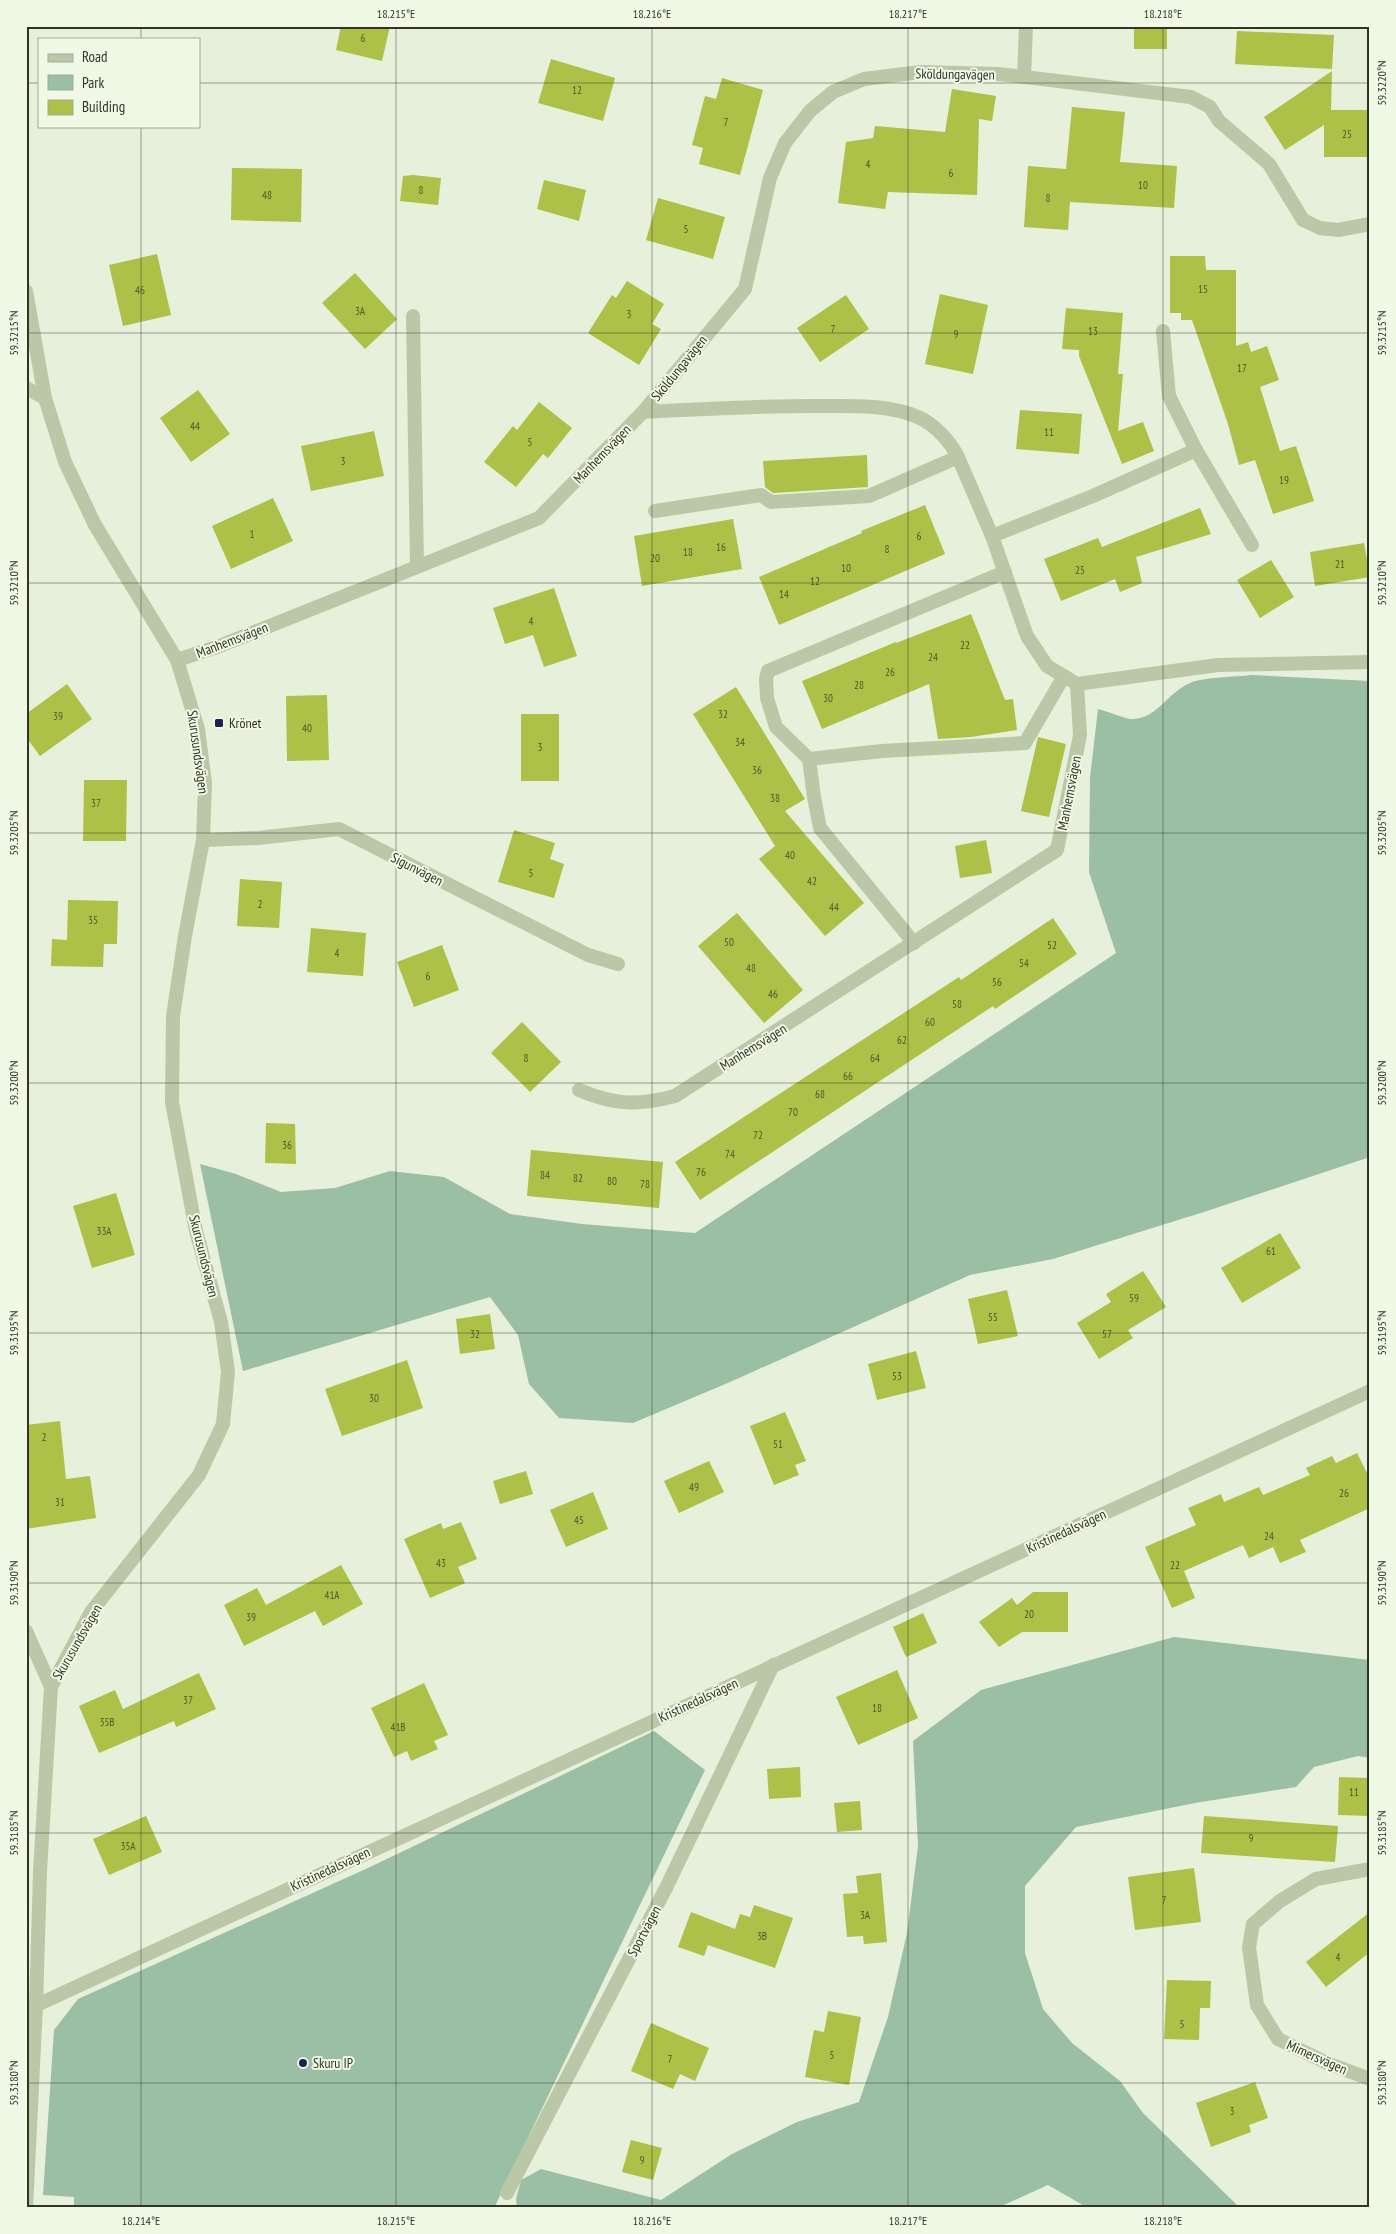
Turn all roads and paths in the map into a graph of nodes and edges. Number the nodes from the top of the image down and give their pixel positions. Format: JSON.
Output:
{"nodes":[{"id":1,"x":1026,"y":26,"type":"edge"},
{"id":2,"x":1024,"y":77,"type":"junction"},
{"id":3,"x":1370,"y":224,"type":"edge"},
{"id":4,"x":26,"y":291,"type":"edge"},
{"id":5,"x":413,"y":316,"type":"dead end"},
{"id":6,"x":1163,"y":331,"type":"dead end"},
{"id":7,"x":26,"y":388,"type":"edge"},
{"id":8,"x":45,"y":398,"type":"junction"},
{"id":9,"x":643,"y":412,"type":"junction"},
{"id":10,"x":1196,"y":450,"type":"junction"},
{"id":11,"x":958,"y":457,"type":"junction"},
{"id":12,"x":656,"y":511,"type":"dead end"},
{"id":13,"x":992,"y":536,"type":"junction"},
{"id":14,"x":1252,"y":545,"type":"dead end"},
{"id":15,"x":417,"y":567,"type":"junction"},
{"id":16,"x":1005,"y":572,"type":"junction"},
{"id":17,"x":177,"y":660,"type":"junction"},
{"id":18,"x":1370,"y":662,"type":"edge"},
{"id":19,"x":1064,"y":676,"type":"junction"},
{"id":20,"x":1077,"y":684,"type":"junction"},
{"id":21,"x":809,"y":759,"type":"junction"},
{"id":22,"x":203,"y":840,"type":"junction"},
{"id":23,"x":914,"y":943,"type":"junction"},
{"id":24,"x":618,"y":964,"type":"dead end"},
{"id":25,"x":579,"y":1090,"type":"dead end"},
{"id":26,"x":1370,"y":1391,"type":"edge"},
{"id":27,"x":26,"y":1631,"type":"edge"},
{"id":28,"x":773,"y":1665,"type":"junction"},
{"id":29,"x":51,"y":1687,"type":"junction"},
{"id":30,"x":1370,"y":1869,"type":"edge"},
{"id":31,"x":31,"y":2008,"type":"edge"},
{"id":32,"x":1370,"y":2079,"type":"edge"},
{"id":33,"x":507,"y":2193,"type":"dead end"},
{"id":34,"x":26,"y":2208,"type":"edge"}],
"edges":[{"from":1,"to":2,"type":"street"},
{"from":2,"to":3,"type":"street","name":"Sköldungavägen"},
{"from":2,"to":9,"type":"street","name":"Sköldungavägen"},
{"from":4,"to":8,"type":"street","name":"Skurusundsvägen"},
{"from":5,"to":15,"type":"street"},
{"from":6,"to":10,"type":"street"},
{"from":7,"to":8,"type":"street"},
{"from":8,"to":17,"type":"street","name":"Skurusundsvägen"},
{"from":9,"to":11,"type":"street"},
{"from":9,"to":15,"type":"street","name":"Manhemsvägen"},
{"from":10,"to":13,"type":"street"},
{"from":10,"to":14,"type":"street"},
{"from":11,"to":12,"type":"street"},
{"from":11,"to":13,"type":"street"},
{"from":13,"to":16,"type":"street"},
{"from":15,"to":17,"type":"street","name":"Manhemsvägen"},
{"from":16,"to":19,"type":"street"},
{"from":16,"to":21,"type":"street"},
{"from":17,"to":22,"type":"street","name":"Skurusundsvägen"},
{"from":18,"to":20,"type":"street"},
{"from":19,"to":20,"type":"street"},
{"from":19,"to":21,"type":"street"},
{"from":20,"to":23,"type":"street","name":"Manhemsvägen"},
{"from":21,"to":23,"type":"street"},
{"from":22,"to":24,"type":"street","name":"Sigunvägen"},
{"from":22,"to":29,"type":"street","name":"Skurusundsvägen"},
{"from":23,"to":25,"type":"street","name":"Manhemsvägen"},
{"from":26,"to":28,"type":"street","name":"Kristinedalsvägen"},
{"from":27,"to":29,"type":"street"},
{"from":28,"to":31,"type":"street","name":"Kristinedalsvägen"},
{"from":28,"to":33,"type":"street","name":"Sportvägen"},
{"from":29,"to":31,"type":"street","name":"Skurusundsvägen"},
{"from":30,"to":32,"type":"street","name":"Mimersvägen"},
{"from":31,"to":34,"type":"street","name":"Skurusundsvägen"}]}
